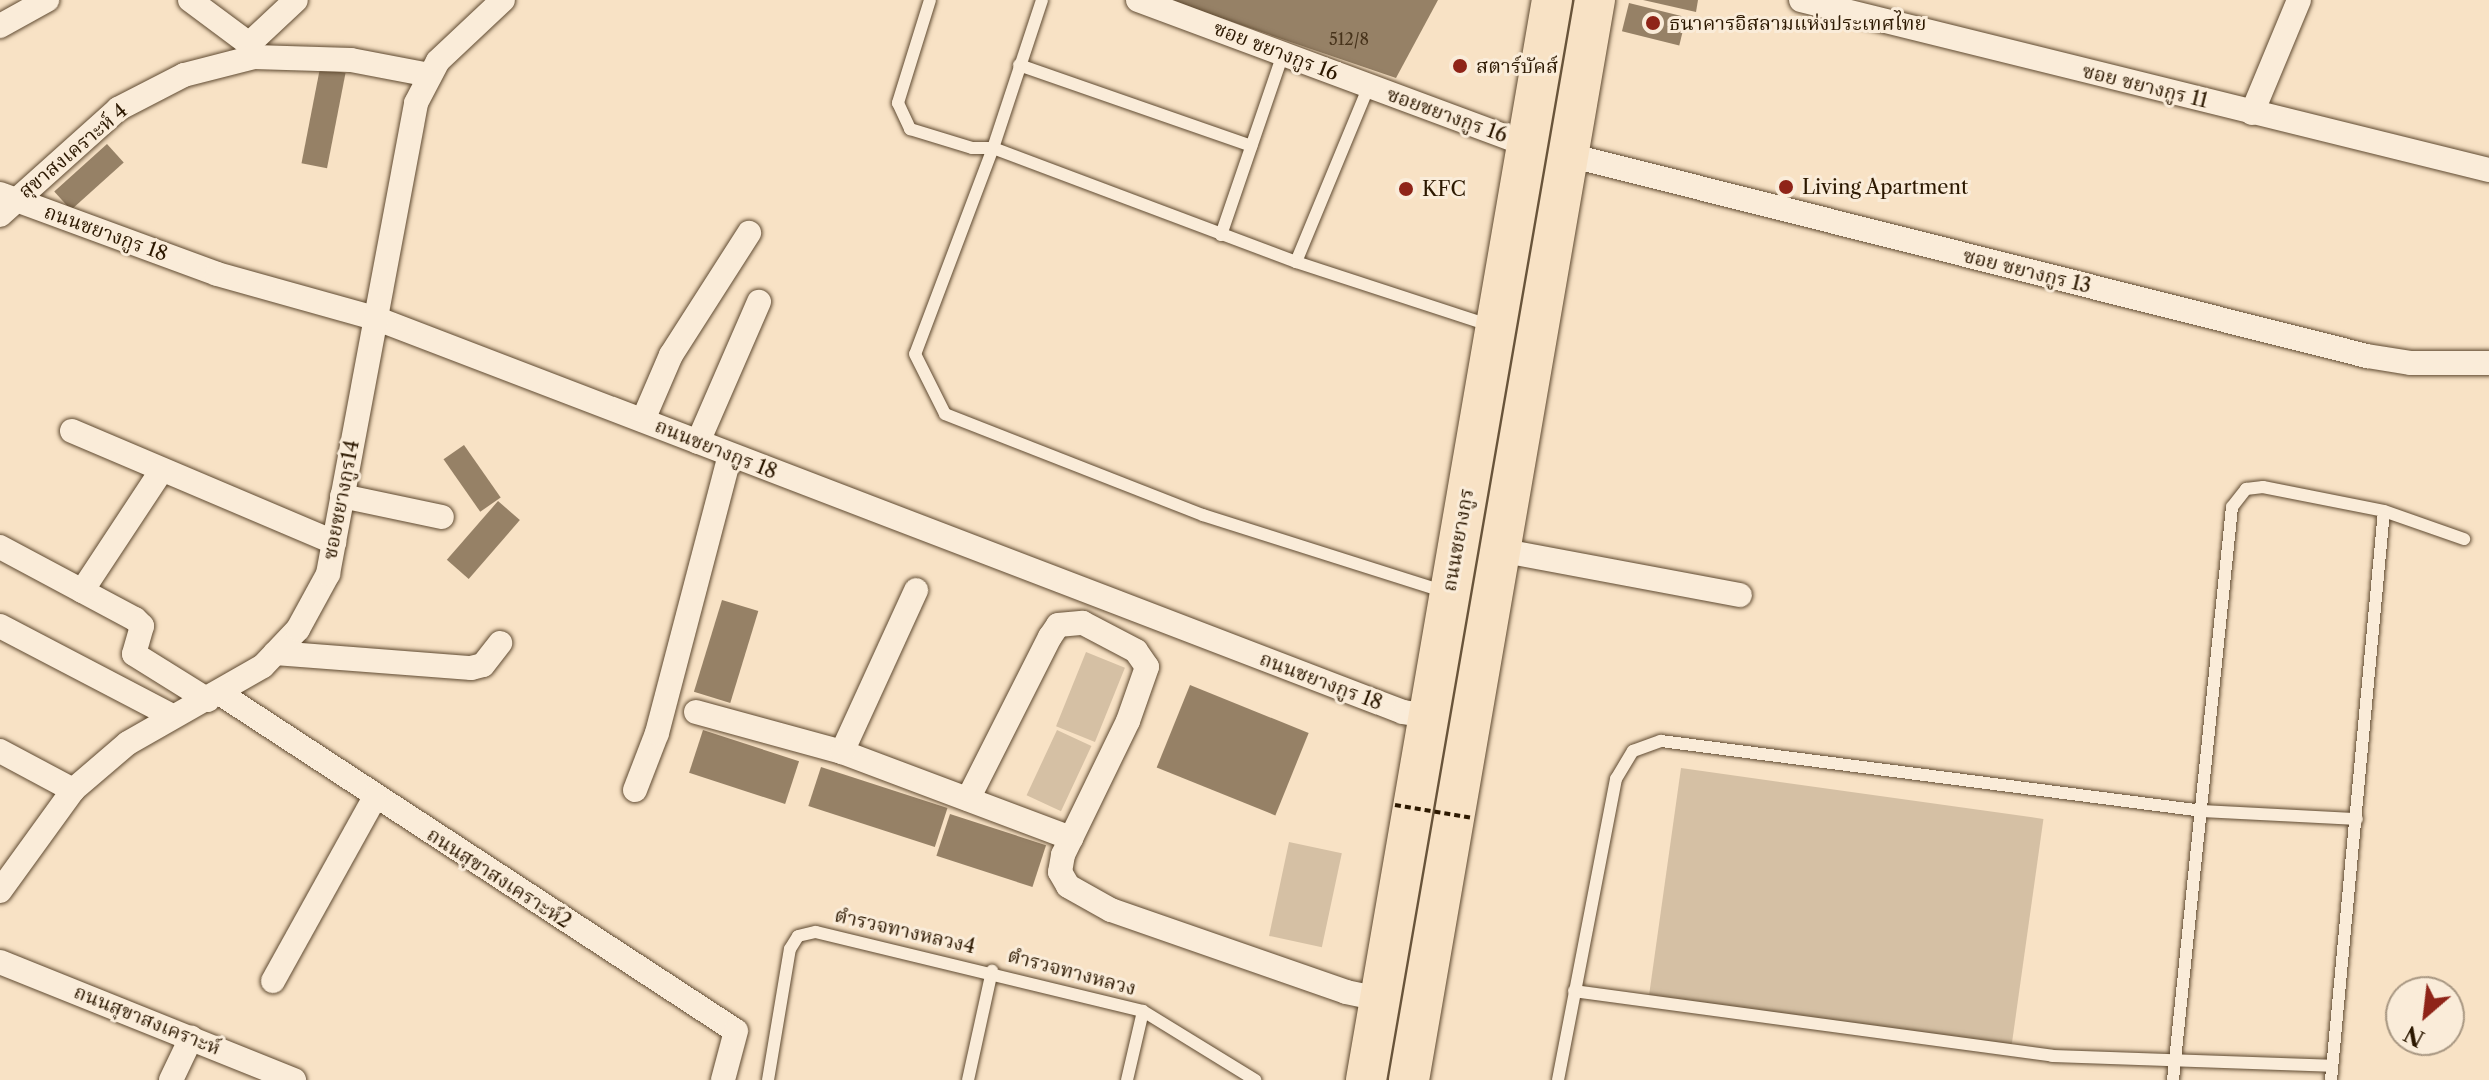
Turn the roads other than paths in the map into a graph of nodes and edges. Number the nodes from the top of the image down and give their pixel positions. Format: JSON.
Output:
{"nodes":[{"id":1,"x":47,"y":0,"type":"edge"},
{"id":2,"x":190,"y":0,"type":"edge"},
{"id":3,"x":296,"y":0,"type":"edge"},
{"id":4,"x":503,"y":0,"type":"edge"},
{"id":5,"x":930,"y":0,"type":"edge"},
{"id":6,"x":1042,"y":0,"type":"edge"},
{"id":7,"x":1138,"y":0,"type":"edge"},
{"id":8,"x":1552,"y":0,"type":"edge"},
{"id":9,"x":1595,"y":0,"type":"edge"},
{"id":10,"x":1801,"y":0,"type":"edge"},
{"id":11,"x":2299,"y":0,"type":"edge"},
{"id":12,"x":0,"y":26,"type":"edge"},
{"id":13,"x":1283,"y":54,"type":"junction"},
{"id":14,"x":1019,"y":65,"type":"junction"},
{"id":15,"x":430,"y":75,"type":"junction"},
{"id":16,"x":1369,"y":86,"type":"junction"},
{"id":17,"x":2252,"y":113,"type":"junction"},
{"id":18,"x":1526,"y":144,"type":"junction"},
{"id":19,"x":1251,"y":146,"type":"junction"},
{"id":20,"x":993,"y":148,"type":"junction"},
{"id":21,"x":1569,"y":155,"type":"junction"},
{"id":22,"x":2489,"y":170,"type":"edge"},
{"id":23,"x":5,"y":203,"type":"edge"},
{"id":24,"x":749,"y":233,"type":"dead end"},
{"id":25,"x":1221,"y":235,"type":"junction"},
{"id":26,"x":1296,"y":262,"type":"junction"},
{"id":27,"x":759,"y":302,"type":"dead end"},
{"id":28,"x":375,"y":318,"type":"junction"},
{"id":29,"x":1495,"y":327,"type":"junction"},
{"id":30,"x":2489,"y":363,"type":"edge"},
{"id":31,"x":643,"y":420,"type":"junction"},
{"id":32,"x":72,"y":431,"type":"dead end"},
{"id":33,"x":698,"y":442,"type":"junction"},
{"id":34,"x":730,"y":455,"type":"junction"},
{"id":35,"x":161,"y":471,"type":"junction"},
{"id":36,"x":342,"y":496,"type":"junction"},
{"id":37,"x":2384,"y":511,"type":"junction"},
{"id":38,"x":442,"y":517,"type":"dead end"},
{"id":39,"x":2464,"y":539,"type":"dead end"},
{"id":40,"x":334,"y":542,"type":"junction"},
{"id":41,"x":0,"y":547,"type":"edge"},
{"id":42,"x":1499,"y":550,"type":"junction"},
{"id":43,"x":916,"y":590,"type":"dead end"},
{"id":44,"x":82,"y":591,"type":"junction"},
{"id":45,"x":1449,"y":593,"type":"junction"},
{"id":46,"x":1740,"y":595,"type":"dead end"},
{"id":47,"x":0,"y":626,"type":"edge"},
{"id":48,"x":500,"y":643,"type":"dead end"},
{"id":49,"x":275,"y":653,"type":"junction"},
{"id":50,"x":215,"y":697,"type":"junction"},
{"id":51,"x":696,"y":712,"type":"dead end"},
{"id":52,"x":172,"y":716,"type":"junction"},
{"id":53,"x":1428,"y":716,"type":"junction"},
{"id":54,"x":0,"y":751,"type":"edge"},
{"id":55,"x":842,"y":752,"type":"junction"},
{"id":56,"x":73,"y":790,"type":"junction"},
{"id":57,"x":635,"y":790,"type":"dead end"},
{"id":58,"x":375,"y":797,"type":"junction"},
{"id":59,"x":968,"y":799,"type":"junction"},
{"id":60,"x":2203,"y":811,"type":"junction"},
{"id":61,"x":2357,"y":819,"type":"junction"},
{"id":62,"x":1071,"y":838,"type":"junction"},
{"id":63,"x":0,"y":891,"type":"edge"},
{"id":64,"x":0,"y":962,"type":"edge"},
{"id":65,"x":992,"y":971,"type":"junction"},
{"id":66,"x":273,"y":981,"type":"dead end"},
{"id":67,"x":1574,"y":991,"type":"junction"},
{"id":68,"x":1379,"y":999,"type":"junction"},
{"id":69,"x":1143,"y":1011,"type":"junction"},
{"id":70,"x":191,"y":1038,"type":"junction"},
{"id":71,"x":2175,"y":1064,"type":"junction"},
{"id":72,"x":2332,"y":1073,"type":"edge"},
{"id":73,"x":171,"y":1080,"type":"edge"},
{"id":74,"x":294,"y":1080,"type":"edge"},
{"id":75,"x":723,"y":1080,"type":"edge"},
{"id":76,"x":768,"y":1080,"type":"edge"},
{"id":77,"x":968,"y":1080,"type":"edge"},
{"id":78,"x":1127,"y":1080,"type":"edge"},
{"id":79,"x":1255,"y":1080,"type":"edge"},
{"id":80,"x":1366,"y":1080,"type":"edge"},
{"id":81,"x":1409,"y":1080,"type":"edge"},
{"id":82,"x":1558,"y":1080,"type":"edge"},
{"id":83,"x":2173,"y":1080,"type":"edge"}],
"edges":[{"from":1,"to":12,"type":"street"},
{"from":2,"to":3,"type":"street"},
{"from":4,"to":15,"type":"street","name":"ซอยชยางกูร14"},
{"from":5,"to":20,"type":"lane"},
{"from":6,"to":14,"type":"lane"},
{"from":7,"to":13,"type":"street","name":"ซอย ชยางกูร 16"},
{"from":8,"to":18,"type":"main road","name":"ถนนชยางกูร"},
{"from":9,"to":21,"type":"main road"},
{"from":10,"to":17,"type":"street","name":"ซอย ชยางกูร 11"},
{"from":11,"to":17,"type":"street"},
{"from":13,"to":16,"type":"street","name":"ซอย ชยางกูร 16"},
{"from":13,"to":19,"type":"lane"},
{"from":14,"to":19,"type":"lane"},
{"from":14,"to":20,"type":"lane"},
{"from":15,"to":23,"type":"street","name":"สุขาสงเคราะห์ 4"},
{"from":15,"to":28,"type":"street","name":"ซอยชยางกูร14"},
{"from":16,"to":18,"type":"street","name":"ซอยชยางกูร 16"},
{"from":16,"to":26,"type":"lane"},
{"from":17,"to":22,"type":"street","name":"ซอย ชยางกูร 11"},
{"from":18,"to":21,"type":"main road"},
{"from":18,"to":29,"type":"main road","name":"ถนนชยางกูร"},
{"from":19,"to":25,"type":"lane"},
{"from":20,"to":25,"type":"lane"},
{"from":20,"to":45,"type":"lane"},
{"from":21,"to":30,"type":"street","name":"ซอย ชยางกูร 13"},
{"from":21,"to":42,"type":"main road"},
{"from":23,"to":28,"type":"street","name":"ถนนชยางกูร 18"},
{"from":24,"to":31,"type":"street"},
{"from":25,"to":26,"type":"lane"},
{"from":26,"to":29,"type":"lane"},
{"from":27,"to":33,"type":"street"},
{"from":28,"to":31,"type":"street","name":"ถนนชยางกูร 18"},
{"from":28,"to":36,"type":"street","name":"ซอยชยางกูร14"},
{"from":29,"to":45,"type":"main road","name":"ถนนชยางกูร"},
{"from":31,"to":33,"type":"street","name":"ถนนชยางกูร 18"},
{"from":32,"to":35,"type":"street"},
{"from":33,"to":34,"type":"street","name":"ถนนชยางกูร 18"},
{"from":34,"to":53,"type":"street","name":"ถนนชยางกูร 18"},
{"from":34,"to":57,"type":"street"},
{"from":35,"to":40,"type":"street"},
{"from":35,"to":44,"type":"street"},
{"from":36,"to":38,"type":"street"},
{"from":36,"to":40,"type":"street","name":"ซอยชยางกูร14"},
{"from":37,"to":39,"type":"lane"},
{"from":37,"to":60,"type":"lane"},
{"from":37,"to":61,"type":"lane"},
{"from":40,"to":49,"type":"street","name":"ซอยชยางกูร14"},
{"from":41,"to":44,"type":"street"},
{"from":42,"to":46,"type":"street"},
{"from":42,"to":81,"type":"main road"},
{"from":43,"to":55,"type":"street"},
{"from":44,"to":50,"type":"street","name":"ถนนสุขาสงเคราะห์2"},
{"from":45,"to":53,"type":"main road","name":"ถนนชยางกูร"},
{"from":47,"to":52,"type":"street"},
{"from":48,"to":49,"type":"street"},
{"from":49,"to":50,"type":"street","name":"ซอยชยางกูร14"},
{"from":50,"to":52,"type":"street","name":"ซอยชยางกูร14"},
{"from":50,"to":58,"type":"street","name":"ถนนสุขาสงเคราะห์2"},
{"from":51,"to":55,"type":"street"},
{"from":52,"to":56,"type":"street","name":"ซอยชยางกูร14"},
{"from":53,"to":68,"type":"main road","name":"ถนนชยางกูร"},
{"from":54,"to":56,"type":"street"},
{"from":55,"to":59,"type":"street"},
{"from":56,"to":63,"type":"street","name":"ซอยชยางกูร14"},
{"from":58,"to":66,"type":"street"},
{"from":58,"to":75,"type":"street","name":"ถนนสุขาสงเคราะห์2"},
{"from":59,"to":62,"type":"street"},
{"from":59,"to":62,"type":"street"},
{"from":60,"to":61,"type":"lane"},
{"from":60,"to":67,"type":"lane"},
{"from":60,"to":71,"type":"lane"},
{"from":61,"to":72,"type":"lane"},
{"from":62,"to":68,"type":"street"},
{"from":64,"to":70,"type":"street","name":"ถนนสุขาสงเคราะห์"},
{"from":65,"to":69,"type":"lane","name":"ตำรวจทางหลวง"},
{"from":65,"to":76,"type":"lane","name":"ตำรวจทางหลวง4"},
{"from":65,"to":77,"type":"lane","name":"ตำรวจทางหลวง4"},
{"from":67,"to":71,"type":"lane"},
{"from":67,"to":82,"type":"lane"},
{"from":68,"to":80,"type":"main road","name":"ถนนชยางกูร"},
{"from":69,"to":78,"type":"lane","name":"ตำรวจทางหลวง"},
{"from":69,"to":79,"type":"lane","name":"ตำรวจทางหลวง"},
{"from":70,"to":73,"type":"street"},
{"from":70,"to":74,"type":"street","name":"ถนนสุขาสงเคราะห์"},
{"from":71,"to":72,"type":"lane"},
{"from":71,"to":83,"type":"lane"}]}
